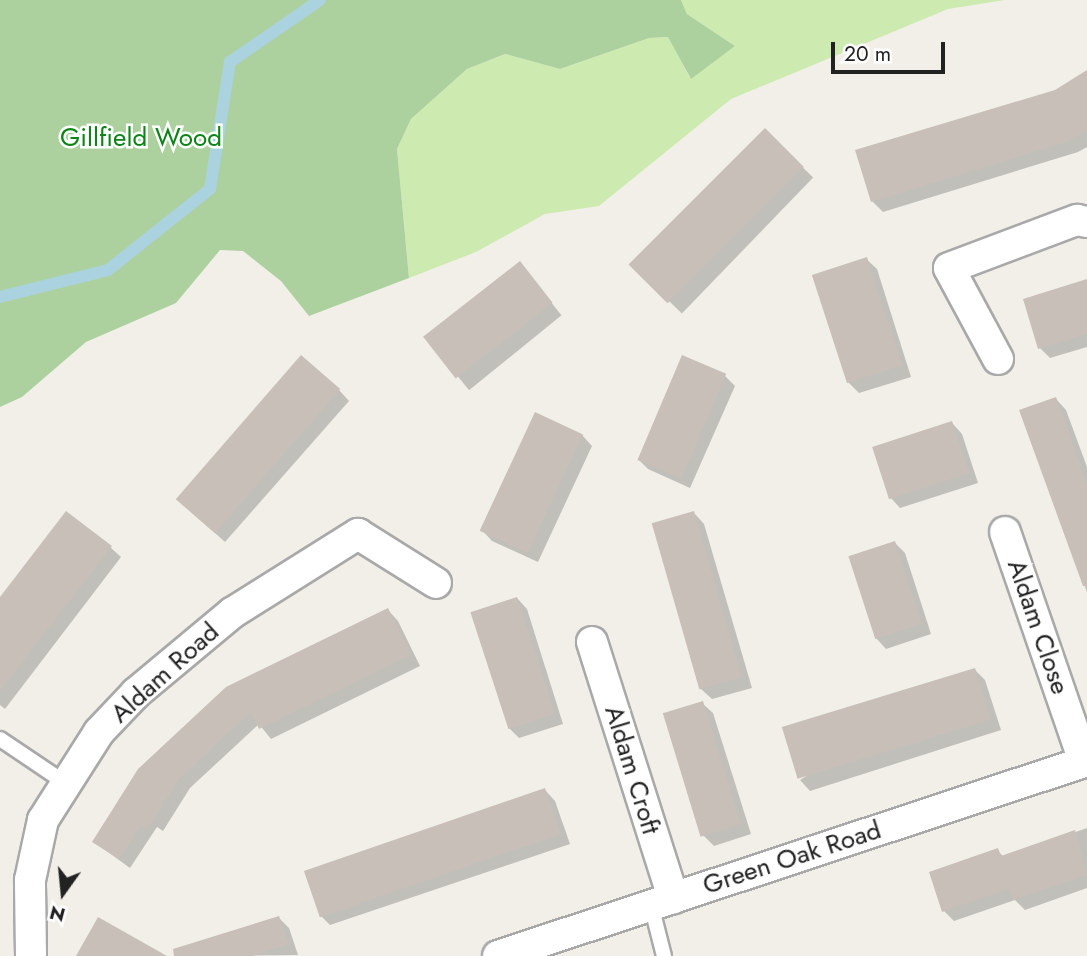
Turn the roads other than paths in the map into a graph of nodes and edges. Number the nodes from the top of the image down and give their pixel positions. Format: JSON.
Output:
{"nodes":[{"id":1,"x":1084,"y":218,"type":"edge"},
{"id":2,"x":998,"y":359,"type":"dead end"},
{"id":3,"x":1006,"y":532,"type":"dead end"},
{"id":4,"x":436,"y":583,"type":"dead end"},
{"id":5,"x":592,"y":642,"type":"dead end"},
{"id":6,"x":0,"y":740,"type":"edge"},
{"id":7,"x":1086,"y":761,"type":"edge"},
{"id":8,"x":64,"y":782,"type":"junction"},
{"id":9,"x":662,"y":902,"type":"junction"},
{"id":10,"x":31,"y":956,"type":"edge"},
{"id":11,"x":498,"y":956,"type":"edge"},
{"id":12,"x":664,"y":956,"type":"edge"}],
"edges":[{"from":1,"to":2,"type":"street"},
{"from":3,"to":7,"type":"street","name":"Aldam Close"},
{"from":4,"to":8,"type":"street","name":"Aldam Road"},
{"from":5,"to":9,"type":"street","name":"Aldam Croft"},
{"from":6,"to":8,"type":"lane"},
{"from":7,"to":9,"type":"street","name":"Green Oak Road"},
{"from":8,"to":10,"type":"street","name":"Aldam Road"},
{"from":9,"to":11,"type":"street","name":"Green Oak Road"},
{"from":9,"to":12,"type":"lane"}]}
